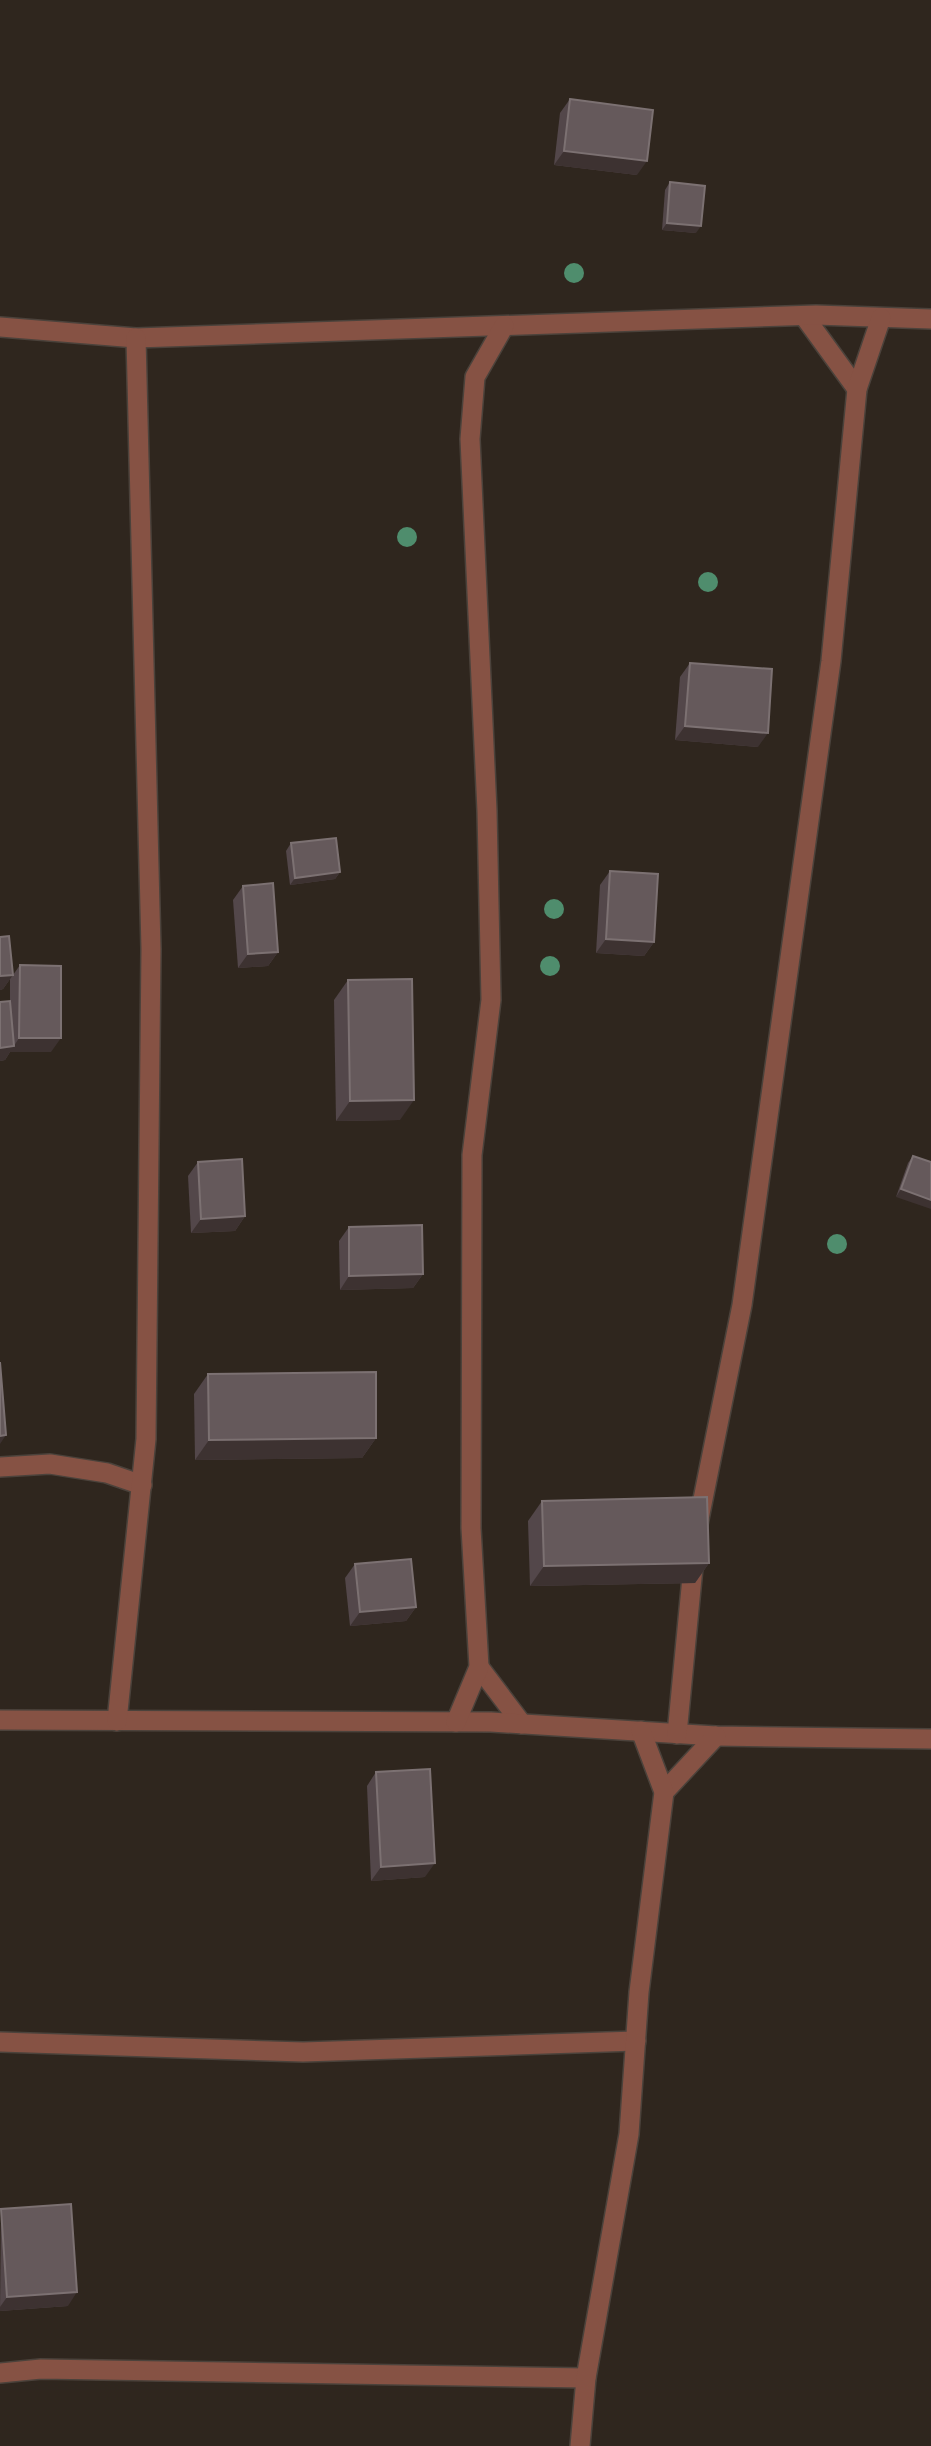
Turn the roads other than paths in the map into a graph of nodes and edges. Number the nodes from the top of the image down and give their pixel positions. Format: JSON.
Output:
{"nodes":[{"id":1,"x":804,"y":316,"type":"junction"},
{"id":2,"x":881,"y":317,"type":"junction"},
{"id":3,"x":931,"y":320,"type":"edge"},
{"id":4,"x":504,"y":326,"type":"junction"},
{"id":5,"x":0,"y":327,"type":"edge"},
{"id":6,"x":136,"y":338,"type":"junction"},
{"id":7,"x":857,"y":389,"type":"junction"},
{"id":8,"x":0,"y":1466,"type":"edge"},
{"id":9,"x":142,"y":1485,"type":"junction"},
{"id":10,"x":479,"y":1667,"type":"junction"},
{"id":11,"x":0,"y":1720,"type":"edge"},
{"id":12,"x":117,"y":1721,"type":"junction"},
{"id":13,"x":456,"y":1722,"type":"junction"},
{"id":14,"x":522,"y":1724,"type":"junction"},
{"id":15,"x":642,"y":1731,"type":"junction"},
{"id":16,"x":677,"y":1734,"type":"junction"},
{"id":17,"x":716,"y":1736,"type":"junction"},
{"id":18,"x":931,"y":1739,"type":"edge"},
{"id":19,"x":664,"y":1792,"type":"junction"},
{"id":20,"x":636,"y":2041,"type":"junction"},
{"id":21,"x":0,"y":2042,"type":"edge"},
{"id":22,"x":0,"y":2373,"type":"edge"},
{"id":23,"x":586,"y":2378,"type":"junction"},
{"id":24,"x":580,"y":2446,"type":"edge"}],
"edges":[{"from":1,"to":2,"type":"street"},
{"from":1,"to":4,"type":"street"},
{"from":1,"to":7,"type":"street"},
{"from":2,"to":3,"type":"street"},
{"from":2,"to":7,"type":"street"},
{"from":4,"to":6,"type":"street"},
{"from":4,"to":10,"type":"street"},
{"from":5,"to":6,"type":"street"},
{"from":6,"to":9,"type":"street"},
{"from":7,"to":16,"type":"street"},
{"from":8,"to":9,"type":"street"},
{"from":9,"to":12,"type":"street"},
{"from":10,"to":13,"type":"street"},
{"from":10,"to":14,"type":"street"},
{"from":11,"to":12,"type":"street"},
{"from":12,"to":13,"type":"street"},
{"from":13,"to":14,"type":"street"},
{"from":14,"to":15,"type":"street"},
{"from":15,"to":16,"type":"street"},
{"from":15,"to":19,"type":"street"},
{"from":16,"to":17,"type":"street"},
{"from":17,"to":18,"type":"street"},
{"from":17,"to":19,"type":"street"},
{"from":19,"to":20,"type":"street"},
{"from":20,"to":21,"type":"street"},
{"from":20,"to":23,"type":"street"},
{"from":22,"to":23,"type":"street"},
{"from":23,"to":24,"type":"street"}]}
